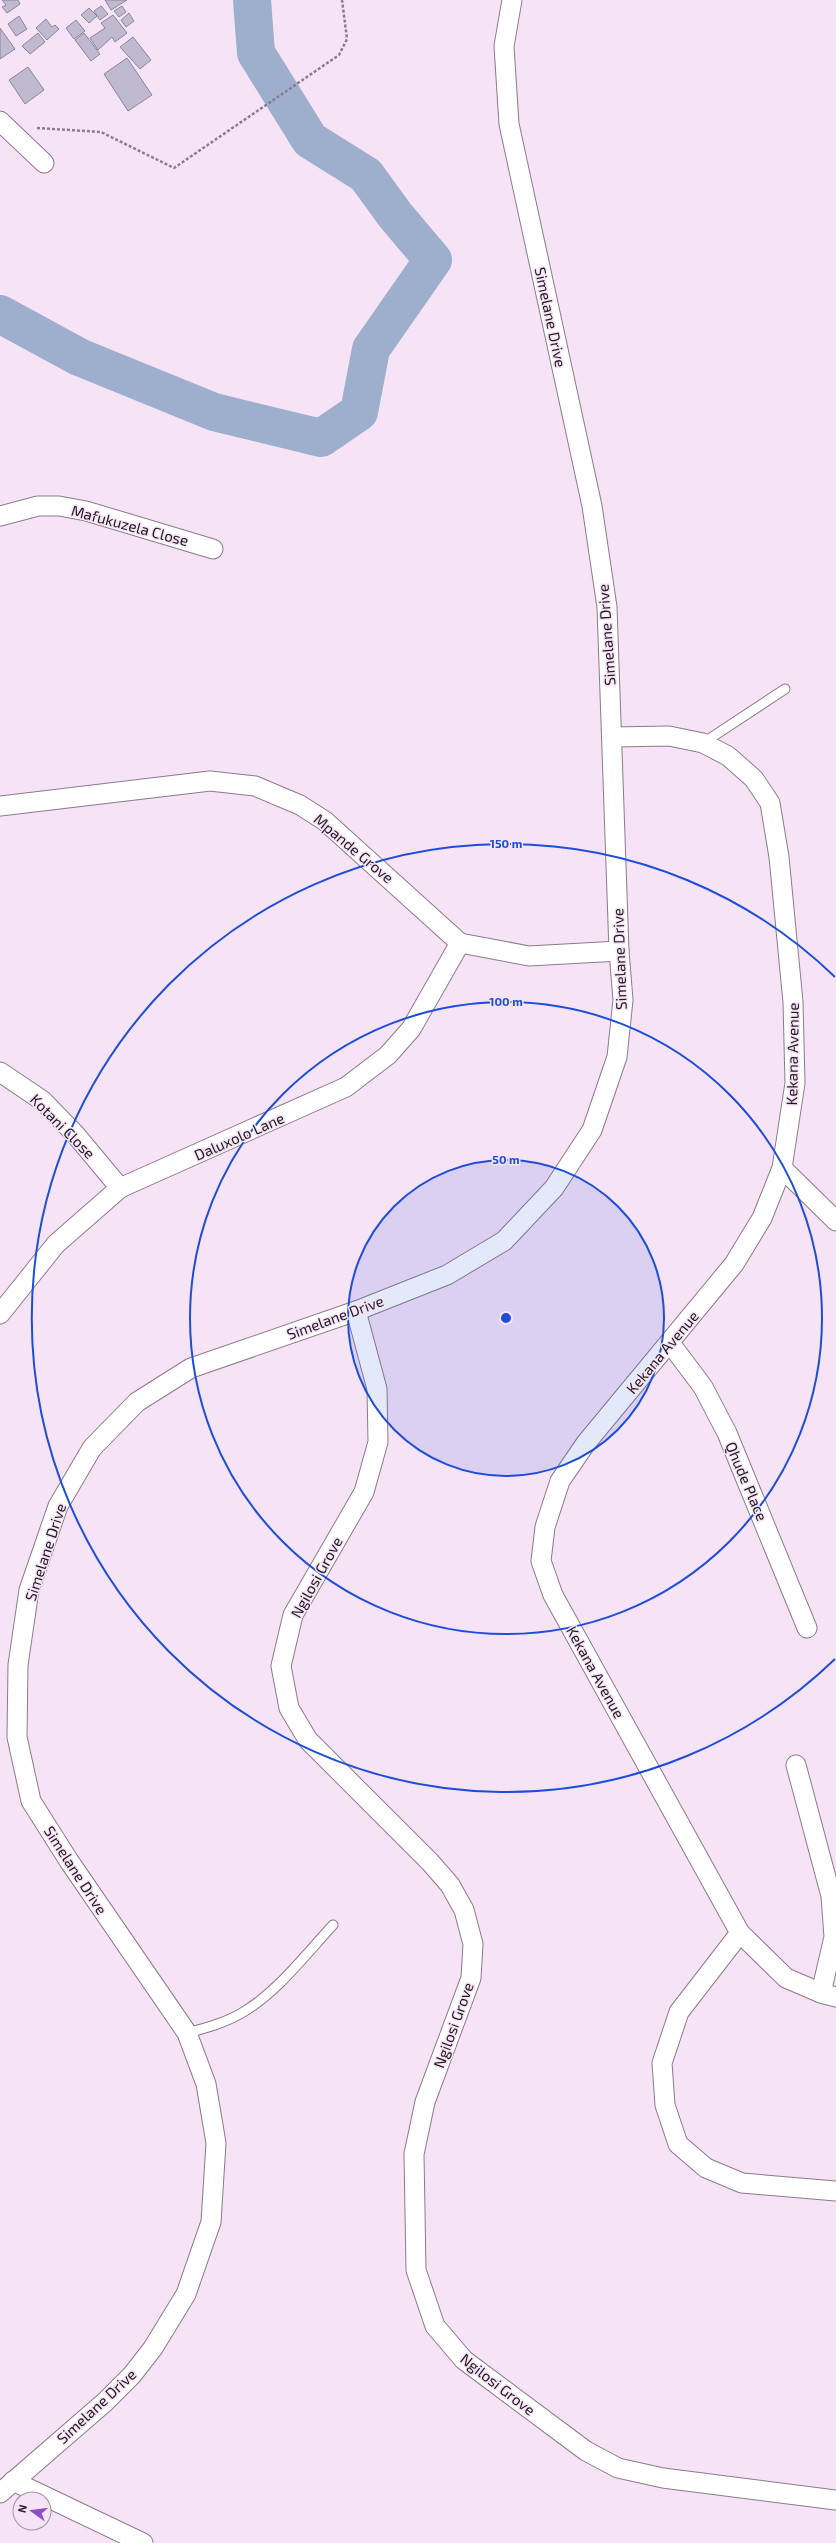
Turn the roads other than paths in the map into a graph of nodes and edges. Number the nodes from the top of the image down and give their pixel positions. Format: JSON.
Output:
{"nodes":[{"id":1,"x":512,"y":0,"type":"edge"},
{"id":2,"x":2,"y":124,"type":"edge"},
{"id":3,"x":44,"y":163,"type":"dead end"},
{"id":4,"x":0,"y":516,"type":"edge"},
{"id":5,"x":213,"y":548,"type":"dead end"},
{"id":6,"x":785,"y":689,"type":"dead end"},
{"id":7,"x":612,"y":737,"type":"junction"},
{"id":8,"x":703,"y":743,"type":"junction"},
{"id":9,"x":0,"y":806,"type":"edge"},
{"id":10,"x":460,"y":943,"type":"junction"},
{"id":11,"x":619,"y":951,"type":"junction"},
{"id":12,"x":0,"y":1072,"type":"edge"},
{"id":13,"x":782,"y":1168,"type":"junction"},
{"id":14,"x":120,"y":1188,"type":"junction"},
{"id":15,"x":836,"y":1221,"type":"edge"},
{"id":16,"x":356,"y":1310,"type":"junction"},
{"id":17,"x":0,"y":1314,"type":"edge"},
{"id":18,"x":670,"y":1343,"type":"junction"},
{"id":19,"x":807,"y":1628,"type":"dead end"},
{"id":20,"x":796,"y":1765,"type":"dead end"},
{"id":21,"x":333,"y":1925,"type":"dead end"},
{"id":22,"x":740,"y":1933,"type":"junction"},
{"id":23,"x":828,"y":1995,"type":"edge"},
{"id":24,"x":187,"y":2033,"type":"junction"},
{"id":25,"x":836,"y":2191,"type":"edge"},
{"id":26,"x":6,"y":2487,"type":"edge"},
{"id":27,"x":836,"y":2500,"type":"edge"},
{"id":28,"x":144,"y":2543,"type":"edge"}],
"edges":[{"from":1,"to":7,"type":"street","name":"Simelane Drive"},
{"from":2,"to":3,"type":"street"},
{"from":4,"to":5,"type":"street","name":"Mafukuzela Close"},
{"from":6,"to":8,"type":"lane"},
{"from":7,"to":8,"type":"street","name":"Kekana Avenue"},
{"from":7,"to":11,"type":"street","name":"Simelane Drive"},
{"from":8,"to":13,"type":"street","name":"Kekana Avenue"},
{"from":9,"to":10,"type":"street","name":"Mpande Grove"},
{"from":10,"to":11,"type":"street"},
{"from":10,"to":14,"type":"street","name":"Daluxolo Lane"},
{"from":11,"to":16,"type":"street","name":"Simelane Drive"},
{"from":12,"to":14,"type":"street","name":"Kotani Close"},
{"from":13,"to":15,"type":"street"},
{"from":13,"to":18,"type":"street","name":"Kekana Avenue"},
{"from":14,"to":17,"type":"street","name":"Daluxolo Lane"},
{"from":16,"to":24,"type":"street","name":"Simelane Drive"},
{"from":16,"to":27,"type":"street","name":"Ngilosi Grove"},
{"from":18,"to":19,"type":"street","name":"Qhude Place"},
{"from":18,"to":22,"type":"street","name":"Kekana Avenue"},
{"from":20,"to":23,"type":"street","name":"Kekana Avenue"},
{"from":21,"to":24,"type":"lane"},
{"from":22,"to":23,"type":"street","name":"Kekana Avenue"},
{"from":22,"to":25,"type":"street"},
{"from":24,"to":26,"type":"street","name":"Simelane Drive"},
{"from":26,"to":28,"type":"street"}]}
